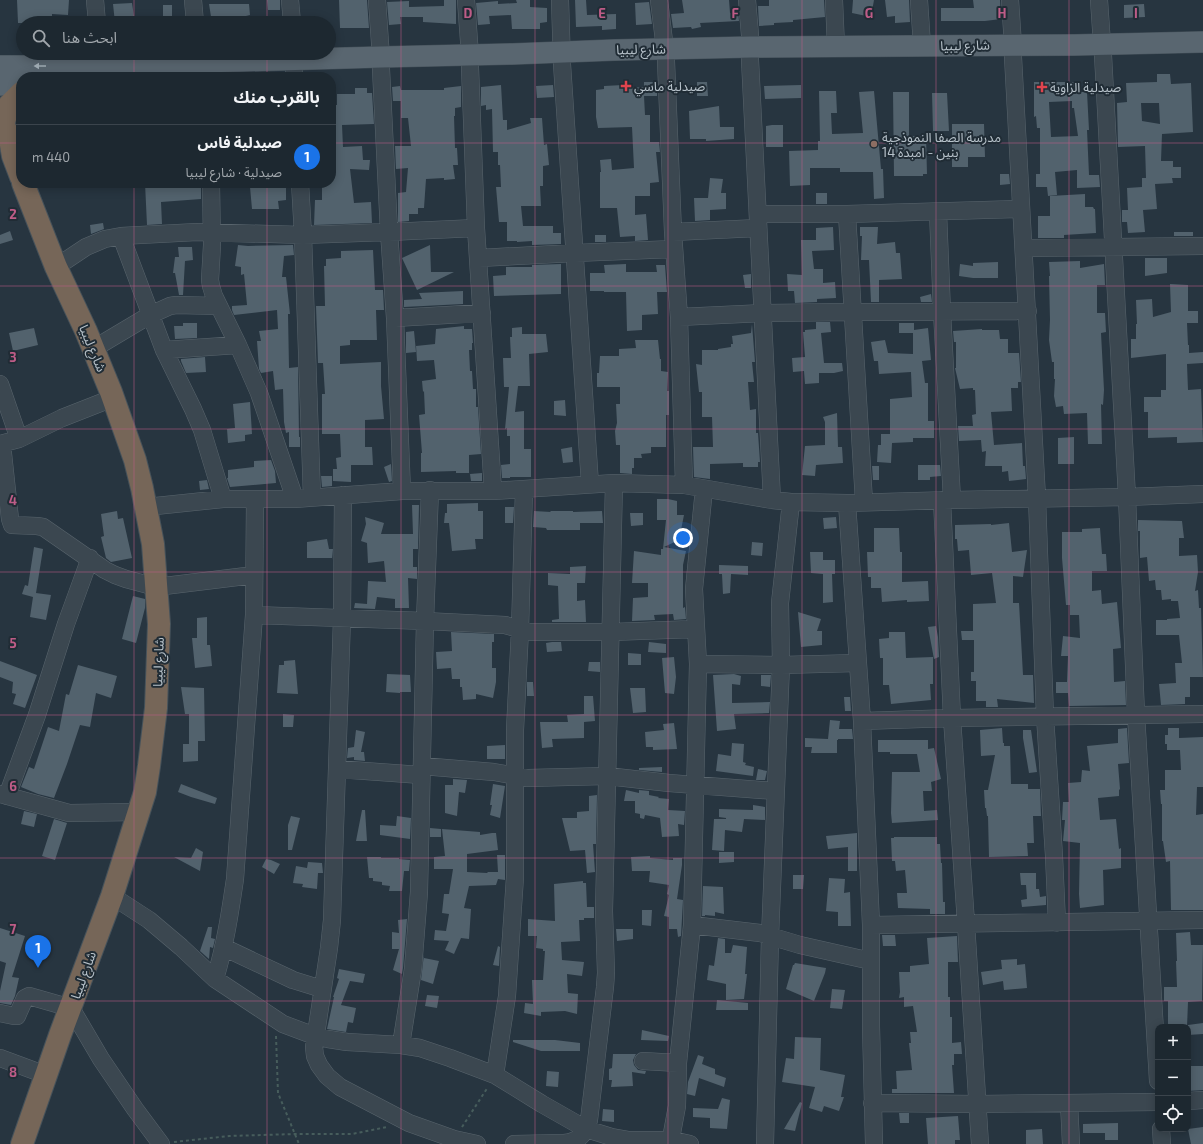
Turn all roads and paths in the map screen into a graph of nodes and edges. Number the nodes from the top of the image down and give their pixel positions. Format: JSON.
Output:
{"nodes":[{"id":1,"x":95,"y":0,"type":"edge"},
{"id":2,"x":193,"y":0,"type":"edge"},
{"id":3,"x":290,"y":0,"type":"edge"},
{"id":4,"x":377,"y":0,"type":"edge"},
{"id":5,"x":466,"y":0,"type":"edge"},
{"id":6,"x":560,"y":0,"type":"edge"},
{"id":7,"x":659,"y":0,"type":"edge"},
{"id":8,"x":747,"y":0,"type":"edge"},
{"id":9,"x":834,"y":0,"type":"edge"},
{"id":10,"x":919,"y":0,"type":"edge"},
{"id":11,"x":1010,"y":0,"type":"edge"},
{"id":12,"x":1099,"y":0,"type":"edge"},
{"id":13,"x":96,"y":16,"type":"edge"},
{"id":14,"x":194,"y":16,"type":"edge"},
{"id":15,"x":291,"y":16,"type":"edge"},
{"id":16,"x":1203,"y":42,"type":"edge"},
{"id":17,"x":922,"y":46,"type":"junction"},
{"id":18,"x":1103,"y":50,"type":"junction"},
{"id":19,"x":847,"y":51,"type":"junction"},
{"id":20,"x":1013,"y":51,"type":"junction"},
{"id":21,"x":751,"y":53,"type":"junction"},
{"id":22,"x":1203,"y":53,"type":"edge"},
{"id":23,"x":665,"y":55,"type":"junction"},
{"id":24,"x":562,"y":58,"type":"junction"},
{"id":25,"x":96,"y":60,"type":"edge"},
{"id":26,"x":112,"y":60,"type":"edge"},
{"id":27,"x":470,"y":61,"type":"junction"},
{"id":28,"x":381,"y":63,"type":"junction"},
{"id":29,"x":0,"y":66,"type":"edge"},
{"id":30,"x":294,"y":66,"type":"edge"},
{"id":31,"x":202,"y":67,"type":"edge"},
{"id":32,"x":168,"y":72,"type":"edge"},
{"id":33,"x":16,"y":84,"type":"edge"},
{"id":34,"x":0,"y":85,"type":"edge"},
{"id":35,"x":16,"y":98,"type":"edge"},
{"id":36,"x":1,"y":126,"type":"edge"},
{"id":37,"x":16,"y":164,"type":"edge"},
{"id":38,"x":25,"y":188,"type":"edge"},
{"id":39,"x":210,"y":188,"type":"edge"},
{"id":40,"x":300,"y":188,"type":"edge"},
{"id":41,"x":1021,"y":209,"type":"junction"},
{"id":42,"x":938,"y":212,"type":"junction"},
{"id":43,"x":847,"y":214,"type":"junction"},
{"id":44,"x":758,"y":221,"type":"junction"},
{"id":45,"x":476,"y":228,"type":"junction"},
{"id":46,"x":212,"y":232,"type":"junction"},
{"id":47,"x":389,"y":232,"type":"junction"},
{"id":48,"x":673,"y":232,"type":"junction"},
{"id":49,"x":303,"y":235,"type":"junction"},
{"id":50,"x":121,"y":236,"type":"junction"},
{"id":51,"x":1114,"y":246,"type":"junction"},
{"id":52,"x":1203,"y":246,"type":"edge"},
{"id":53,"x":1024,"y":248,"type":"junction"},
{"id":54,"x":674,"y":249,"type":"junction"},
{"id":55,"x":575,"y":253,"type":"junction"},
{"id":56,"x":479,"y":258,"type":"junction"},
{"id":57,"x":56,"y":267,"type":"junction"},
{"id":58,"x":219,"y":306,"type":"junction"},
{"id":59,"x":853,"y":312,"type":"junction"},
{"id":60,"x":942,"y":312,"type":"junction"},
{"id":61,"x":1028,"y":312,"type":"junction"},
{"id":62,"x":482,"y":313,"type":"junction"},
{"id":63,"x":764,"y":313,"type":"junction"},
{"id":64,"x":150,"y":315,"type":"junction"},
{"id":65,"x":679,"y":317,"type":"junction"},
{"id":66,"x":395,"y":318,"type":"junction"},
{"id":67,"x":238,"y":346,"type":"junction"},
{"id":68,"x":93,"y":349,"type":"junction"},
{"id":69,"x":164,"y":350,"type":"junction"},
{"id":70,"x":0,"y":384,"type":"edge"},
{"id":71,"x":113,"y":398,"type":"junction"},
{"id":72,"x":19,"y":438,"type":"junction"},
{"id":73,"x":1,"y":444,"type":"edge"},
{"id":74,"x":614,"y":483,"type":"junction"},
{"id":75,"x":590,"y":484,"type":"junction"},
{"id":76,"x":684,"y":485,"type":"junction"},
{"id":77,"x":524,"y":489,"type":"junction"},
{"id":78,"x":704,"y":489,"type":"junction"},
{"id":79,"x":430,"y":490,"type":"junction"},
{"id":80,"x":493,"y":490,"type":"junction"},
{"id":81,"x":402,"y":491,"type":"junction"},
{"id":82,"x":1203,"y":494,"type":"edge"},
{"id":83,"x":343,"y":495,"type":"junction"},
{"id":84,"x":1127,"y":497,"type":"junction"},
{"id":85,"x":312,"y":498,"type":"junction"},
{"id":86,"x":1037,"y":498,"type":"junction"},
{"id":87,"x":223,"y":499,"type":"junction"},
{"id":88,"x":255,"y":499,"type":"junction"},
{"id":89,"x":295,"y":499,"type":"junction"},
{"id":90,"x":772,"y":500,"type":"junction"},
{"id":91,"x":947,"y":500,"type":"junction"},
{"id":92,"x":791,"y":502,"type":"junction"},
{"id":93,"x":864,"y":502,"type":"junction"},
{"id":94,"x":847,"y":503,"type":"junction"},
{"id":95,"x":146,"y":507,"type":"junction"},
{"id":96,"x":90,"y":558,"type":"junction"},
{"id":97,"x":254,"y":575,"type":"junction"},
{"id":98,"x":156,"y":587,"type":"junction"},
{"id":99,"x":254,"y":615,"type":"junction"},
{"id":100,"x":342,"y":618,"type":"junction"},
{"id":101,"x":425,"y":621,"type":"junction"},
{"id":102,"x":696,"y":629,"type":"junction"},
{"id":103,"x":520,"y":630,"type":"junction"},
{"id":104,"x":611,"y":632,"type":"junction"},
{"id":105,"x":858,"y":663,"type":"junction"},
{"id":106,"x":698,"y":664,"type":"junction"},
{"id":107,"x":781,"y":664,"type":"junction"},
{"id":108,"x":1136,"y":714,"type":"junction"},
{"id":109,"x":1203,"y":714,"type":"edge"},
{"id":110,"x":1045,"y":716,"type":"junction"},
{"id":111,"x":952,"y":718,"type":"junction"},
{"id":112,"x":862,"y":721,"type":"junction"},
{"id":113,"x":338,"y":769,"type":"junction"},
{"id":114,"x":422,"y":771,"type":"junction"},
{"id":115,"x":607,"y":776,"type":"junction"},
{"id":116,"x":516,"y":777,"type":"junction"},
{"id":117,"x":696,"y":784,"type":"junction"},
{"id":118,"x":775,"y":791,"type":"junction"},
{"id":119,"x":3,"y":795,"type":"edge"},
{"id":120,"x":139,"y":812,"type":"junction"},
{"id":121,"x":112,"y":896,"type":"junction"},
{"id":122,"x":1203,"y":920,"type":"edge"},
{"id":123,"x":1148,"y":921,"type":"junction"},
{"id":124,"x":966,"y":923,"type":"junction"},
{"id":125,"x":1057,"y":923,"type":"junction"},
{"id":126,"x":692,"y":925,"type":"junction"},
{"id":127,"x":871,"y":925,"type":"junction"},
{"id":128,"x":770,"y":937,"type":"junction"},
{"id":129,"x":223,"y":947,"type":"junction"},
{"id":130,"x":870,"y":961,"type":"junction"},
{"id":131,"x":215,"y":979,"type":"junction"},
{"id":132,"x":322,"y":990,"type":"junction"},
{"id":133,"x":71,"y":1008,"type":"junction"},
{"id":134,"x":0,"y":1013,"type":"edge"},
{"id":135,"x":275,"y":1019,"type":"junction"},
{"id":136,"x":315,"y":1036,"type":"junction"},
{"id":137,"x":401,"y":1045,"type":"junction"},
{"id":138,"x":0,"y":1058,"type":"edge"},
{"id":139,"x":1157,"y":1060,"type":"edge"},
{"id":140,"x":643,"y":1061,"type":"dead end"},
{"id":141,"x":678,"y":1063,"type":"junction"},
{"id":142,"x":46,"y":1075,"type":"junction"},
{"id":143,"x":494,"y":1075,"type":"junction"},
{"id":144,"x":1203,"y":1100,"type":"edge"},
{"id":145,"x":1191,"y":1101,"type":"edge"},
{"id":146,"x":1155,"y":1102,"type":"edge"},
{"id":147,"x":872,"y":1103,"type":"junction"},
{"id":148,"x":1069,"y":1103,"type":"junction"},
{"id":149,"x":978,"y":1104,"type":"junction"},
{"id":150,"x":409,"y":1122,"type":"junction"},
{"id":151,"x":586,"y":1129,"type":"junction"},
{"id":152,"x":1161,"y":1132,"type":"edge"},
{"id":153,"x":295,"y":1134,"type":"junction"},
{"id":154,"x":454,"y":1139,"type":"junction"},
{"id":155,"x":671,"y":1142,"type":"edge"},
{"id":156,"x":22,"y":1144,"type":"edge"},
{"id":157,"x":158,"y":1144,"type":"edge"},
{"id":158,"x":161,"y":1144,"type":"edge"},
{"id":159,"x":299,"y":1144,"type":"edge"},
{"id":160,"x":477,"y":1144,"type":"edge"},
{"id":161,"x":514,"y":1144,"type":"edge"},
{"id":162,"x":690,"y":1144,"type":"edge"},
{"id":163,"x":765,"y":1144,"type":"edge"},
{"id":164,"x":874,"y":1144,"type":"edge"},
{"id":165,"x":980,"y":1144,"type":"edge"},
{"id":166,"x":1071,"y":1144,"type":"edge"},
{"id":167,"x":1162,"y":1144,"type":"edge"}],
"edges":[{"from":1,"to":13,"type":"street"},
{"from":2,"to":14,"type":"street"},
{"from":3,"to":15,"type":"street"},
{"from":4,"to":28,"type":"street"},
{"from":5,"to":27,"type":"street"},
{"from":6,"to":24,"type":"street"},
{"from":7,"to":23,"type":"street"},
{"from":8,"to":21,"type":"street"},
{"from":9,"to":19,"type":"street"},
{"from":10,"to":17,"type":"street"},
{"from":11,"to":20,"type":"street"},
{"from":12,"to":18,"type":"street"},
{"from":16,"to":18,"type":"main road","name":"شارع ليبيا"},
{"from":17,"to":19,"type":"main road","name":"شارع ليبيا"},
{"from":17,"to":20,"type":"main road","name":"شارع ليبيا"},
{"from":18,"to":20,"type":"main road","name":"شارع ليبيا"},
{"from":18,"to":22,"type":"main road","name":"شارع ليبيا"},
{"from":18,"to":51,"type":"street"},
{"from":19,"to":20,"type":"main road","name":"شارع ليبيا"},
{"from":19,"to":21,"type":"main road","name":"شارع ليبيا"},
{"from":20,"to":41,"type":"street"},
{"from":21,"to":23,"type":"main road","name":"شارع ليبيا"},
{"from":21,"to":44,"type":"street"},
{"from":23,"to":24,"type":"main road","name":"شارع ليبيا"},
{"from":23,"to":48,"type":"street"},
{"from":24,"to":27,"type":"main road","name":"شارع ليبيا"},
{"from":24,"to":55,"type":"street"},
{"from":25,"to":29,"type":"main road","name":"شارع ليبيا","one_way":true},
{"from":26,"to":31,"type":"main road","name":"شارع ليبيا"},
{"from":27,"to":28,"type":"main road","name":"شارع ليبيا"},
{"from":27,"to":45,"type":"street"},
{"from":28,"to":30,"type":"main road","name":"شارع ليبيا"},
{"from":28,"to":47,"type":"street"},
{"from":30,"to":31,"type":"main road","name":"شارع ليبيا"},
{"from":31,"to":32,"type":"main road","name":"شارع ليبيا"},
{"from":33,"to":34,"type":"main road"},
{"from":35,"to":36,"type":"highway"},
{"from":36,"to":37,"type":"highway"},
{"from":38,"to":57,"type":"highway","name":"شارع ليبيا"},
{"from":39,"to":46,"type":"street"},
{"from":40,"to":49,"type":"street"},
{"from":41,"to":42,"type":"street"},
{"from":41,"to":53,"type":"street"},
{"from":42,"to":43,"type":"street"},
{"from":42,"to":60,"type":"street"},
{"from":43,"to":44,"type":"street"},
{"from":43,"to":59,"type":"street"},
{"from":44,"to":48,"type":"street"},
{"from":44,"to":63,"type":"street"},
{"from":45,"to":47,"type":"street"},
{"from":45,"to":56,"type":"street"},
{"from":46,"to":49,"type":"street"},
{"from":46,"to":50,"type":"street"},
{"from":46,"to":58,"type":"street"},
{"from":47,"to":49,"type":"street"},
{"from":47,"to":66,"type":"street"},
{"from":48,"to":54,"type":"street"},
{"from":49,"to":85,"type":"street"},
{"from":50,"to":57,"type":"street"},
{"from":50,"to":64,"type":"street"},
{"from":51,"to":52,"type":"street"},
{"from":51,"to":53,"type":"street"},
{"from":51,"to":84,"type":"street"},
{"from":53,"to":61,"type":"street"},
{"from":54,"to":55,"type":"street"},
{"from":54,"to":65,"type":"street"},
{"from":55,"to":56,"type":"street"},
{"from":55,"to":75,"type":"street"},
{"from":56,"to":62,"type":"street"},
{"from":57,"to":68,"type":"highway","name":"شارع ليبيا"},
{"from":58,"to":64,"type":"street"},
{"from":58,"to":67,"type":"street"},
{"from":59,"to":60,"type":"street"},
{"from":59,"to":63,"type":"street"},
{"from":59,"to":93,"type":"street"},
{"from":60,"to":61,"type":"street"},
{"from":60,"to":91,"type":"street"},
{"from":61,"to":86,"type":"street"},
{"from":62,"to":66,"type":"street"},
{"from":62,"to":80,"type":"street"},
{"from":63,"to":65,"type":"street"},
{"from":63,"to":90,"type":"street"},
{"from":64,"to":68,"type":"street"},
{"from":64,"to":69,"type":"street"},
{"from":65,"to":76,"type":"street"},
{"from":66,"to":81,"type":"street"},
{"from":67,"to":69,"type":"street"},
{"from":67,"to":89,"type":"street"},
{"from":68,"to":71,"type":"highway","name":"شارع ليبيا"},
{"from":69,"to":87,"type":"street"},
{"from":70,"to":72,"type":"street"},
{"from":71,"to":72,"type":"street"},
{"from":71,"to":95,"type":"highway","name":"شارع ليبيا"},
{"from":72,"to":73,"type":"street"},
{"from":73,"to":96,"type":"street"},
{"from":74,"to":75,"type":"street"},
{"from":74,"to":76,"type":"street"},
{"from":74,"to":104,"type":"street"},
{"from":75,"to":77,"type":"street"},
{"from":76,"to":78,"type":"street"},
{"from":77,"to":80,"type":"street"},
{"from":77,"to":103,"type":"street"},
{"from":78,"to":90,"type":"street"},
{"from":78,"to":102,"type":"street"},
{"from":79,"to":80,"type":"street"},
{"from":79,"to":81,"type":"street"},
{"from":79,"to":101,"type":"street"},
{"from":81,"to":83,"type":"street"},
{"from":82,"to":84,"type":"street"},
{"from":83,"to":85,"type":"street"},
{"from":83,"to":100,"type":"street"},
{"from":84,"to":86,"type":"street"},
{"from":84,"to":108,"type":"street"},
{"from":85,"to":89,"type":"street"},
{"from":86,"to":91,"type":"street"},
{"from":86,"to":110,"type":"street"},
{"from":87,"to":88,"type":"street"},
{"from":87,"to":95,"type":"street"},
{"from":88,"to":89,"type":"street"},
{"from":88,"to":97,"type":"street"},
{"from":90,"to":92,"type":"street"},
{"from":91,"to":93,"type":"street"},
{"from":91,"to":111,"type":"street"},
{"from":92,"to":94,"type":"street"},
{"from":92,"to":107,"type":"street"},
{"from":93,"to":94,"type":"street"},
{"from":94,"to":105,"type":"street"},
{"from":95,"to":98,"type":"highway","name":"شارع ليبيا"},
{"from":96,"to":98,"type":"street"},
{"from":96,"to":119,"type":"street"},
{"from":97,"to":98,"type":"street"},
{"from":97,"to":99,"type":"street"},
{"from":98,"to":120,"type":"highway","name":"شارع ليبيا"},
{"from":99,"to":100,"type":"street"},
{"from":99,"to":129,"type":"street"},
{"from":100,"to":101,"type":"street"},
{"from":100,"to":113,"type":"street"},
{"from":101,"to":103,"type":"street"},
{"from":101,"to":114,"type":"street"},
{"from":102,"to":104,"type":"street"},
{"from":102,"to":106,"type":"street"},
{"from":103,"to":104,"type":"street"},
{"from":103,"to":116,"type":"street"},
{"from":104,"to":115,"type":"street"},
{"from":105,"to":107,"type":"street"},
{"from":105,"to":112,"type":"street"},
{"from":106,"to":107,"type":"street"},
{"from":106,"to":117,"type":"street"},
{"from":107,"to":118,"type":"street"},
{"from":108,"to":109,"type":"street"},
{"from":108,"to":110,"type":"street"},
{"from":108,"to":123,"type":"street"},
{"from":110,"to":111,"type":"street"},
{"from":110,"to":125,"type":"street"},
{"from":111,"to":112,"type":"street"},
{"from":111,"to":124,"type":"street"},
{"from":112,"to":127,"type":"street"},
{"from":113,"to":114,"type":"street"},
{"from":113,"to":132,"type":"street"},
{"from":114,"to":116,"type":"street"},
{"from":114,"to":137,"type":"street"},
{"from":115,"to":116,"type":"street"},
{"from":115,"to":117,"type":"street"},
{"from":115,"to":151,"type":"street"},
{"from":116,"to":143,"type":"street"},
{"from":117,"to":118,"type":"street"},
{"from":117,"to":126,"type":"street"},
{"from":118,"to":128,"type":"street"},
{"from":119,"to":120,"type":"street"},
{"from":120,"to":121,"type":"highway","name":"شارع ليبيا"},
{"from":121,"to":131,"type":"street"},
{"from":121,"to":133,"type":"highway","name":"شارع ليبيا"},
{"from":122,"to":123,"type":"street"},
{"from":123,"to":125,"type":"street"},
{"from":123,"to":139,"type":"street"},
{"from":124,"to":125,"type":"street"},
{"from":124,"to":127,"type":"street"},
{"from":124,"to":149,"type":"street"},
{"from":126,"to":128,"type":"street"},
{"from":126,"to":141,"type":"street"},
{"from":127,"to":130,"type":"street"},
{"from":128,"to":130,"type":"street"},
{"from":128,"to":163,"type":"street"},
{"from":129,"to":131,"type":"street"},
{"from":129,"to":132,"type":"street"},
{"from":130,"to":147,"type":"street"},
{"from":131,"to":135,"type":"street"},
{"from":132,"to":136,"type":"street"},
{"from":133,"to":134,"type":"street"},
{"from":133,"to":142,"type":"highway","name":"شارع ليبيا"},
{"from":133,"to":158,"type":"street"},
{"from":135,"to":136,"type":"street"},
{"from":135,"to":153,"type":"path"},
{"from":136,"to":137,"type":"street"},
{"from":136,"to":150,"type":"street"},
{"from":137,"to":143,"type":"street"},
{"from":138,"to":142,"type":"street"},
{"from":140,"to":141,"type":"street"},
{"from":141,"to":155,"type":"street"},
{"from":142,"to":156,"type":"highway","name":"شارع ليبيا"},
{"from":143,"to":151,"type":"street"},
{"from":143,"to":154,"type":"path"},
{"from":144,"to":145,"type":"street"},
{"from":146,"to":148,"type":"street"},
{"from":147,"to":149,"type":"street"},
{"from":147,"to":164,"type":"street"},
{"from":148,"to":149,"type":"street"},
{"from":148,"to":166,"type":"street"},
{"from":149,"to":165,"type":"street"},
{"from":150,"to":153,"type":"path"},
{"from":150,"to":154,"type":"street"},
{"from":151,"to":155,"type":"street"},
{"from":151,"to":161,"type":"street"},
{"from":152,"to":167,"type":"street"},
{"from":153,"to":158,"type":"path"},
{"from":153,"to":159,"type":"path"},
{"from":154,"to":160,"type":"street"},
{"from":155,"to":162,"type":"street"},
{"from":157,"to":158,"type":"street"}]}
